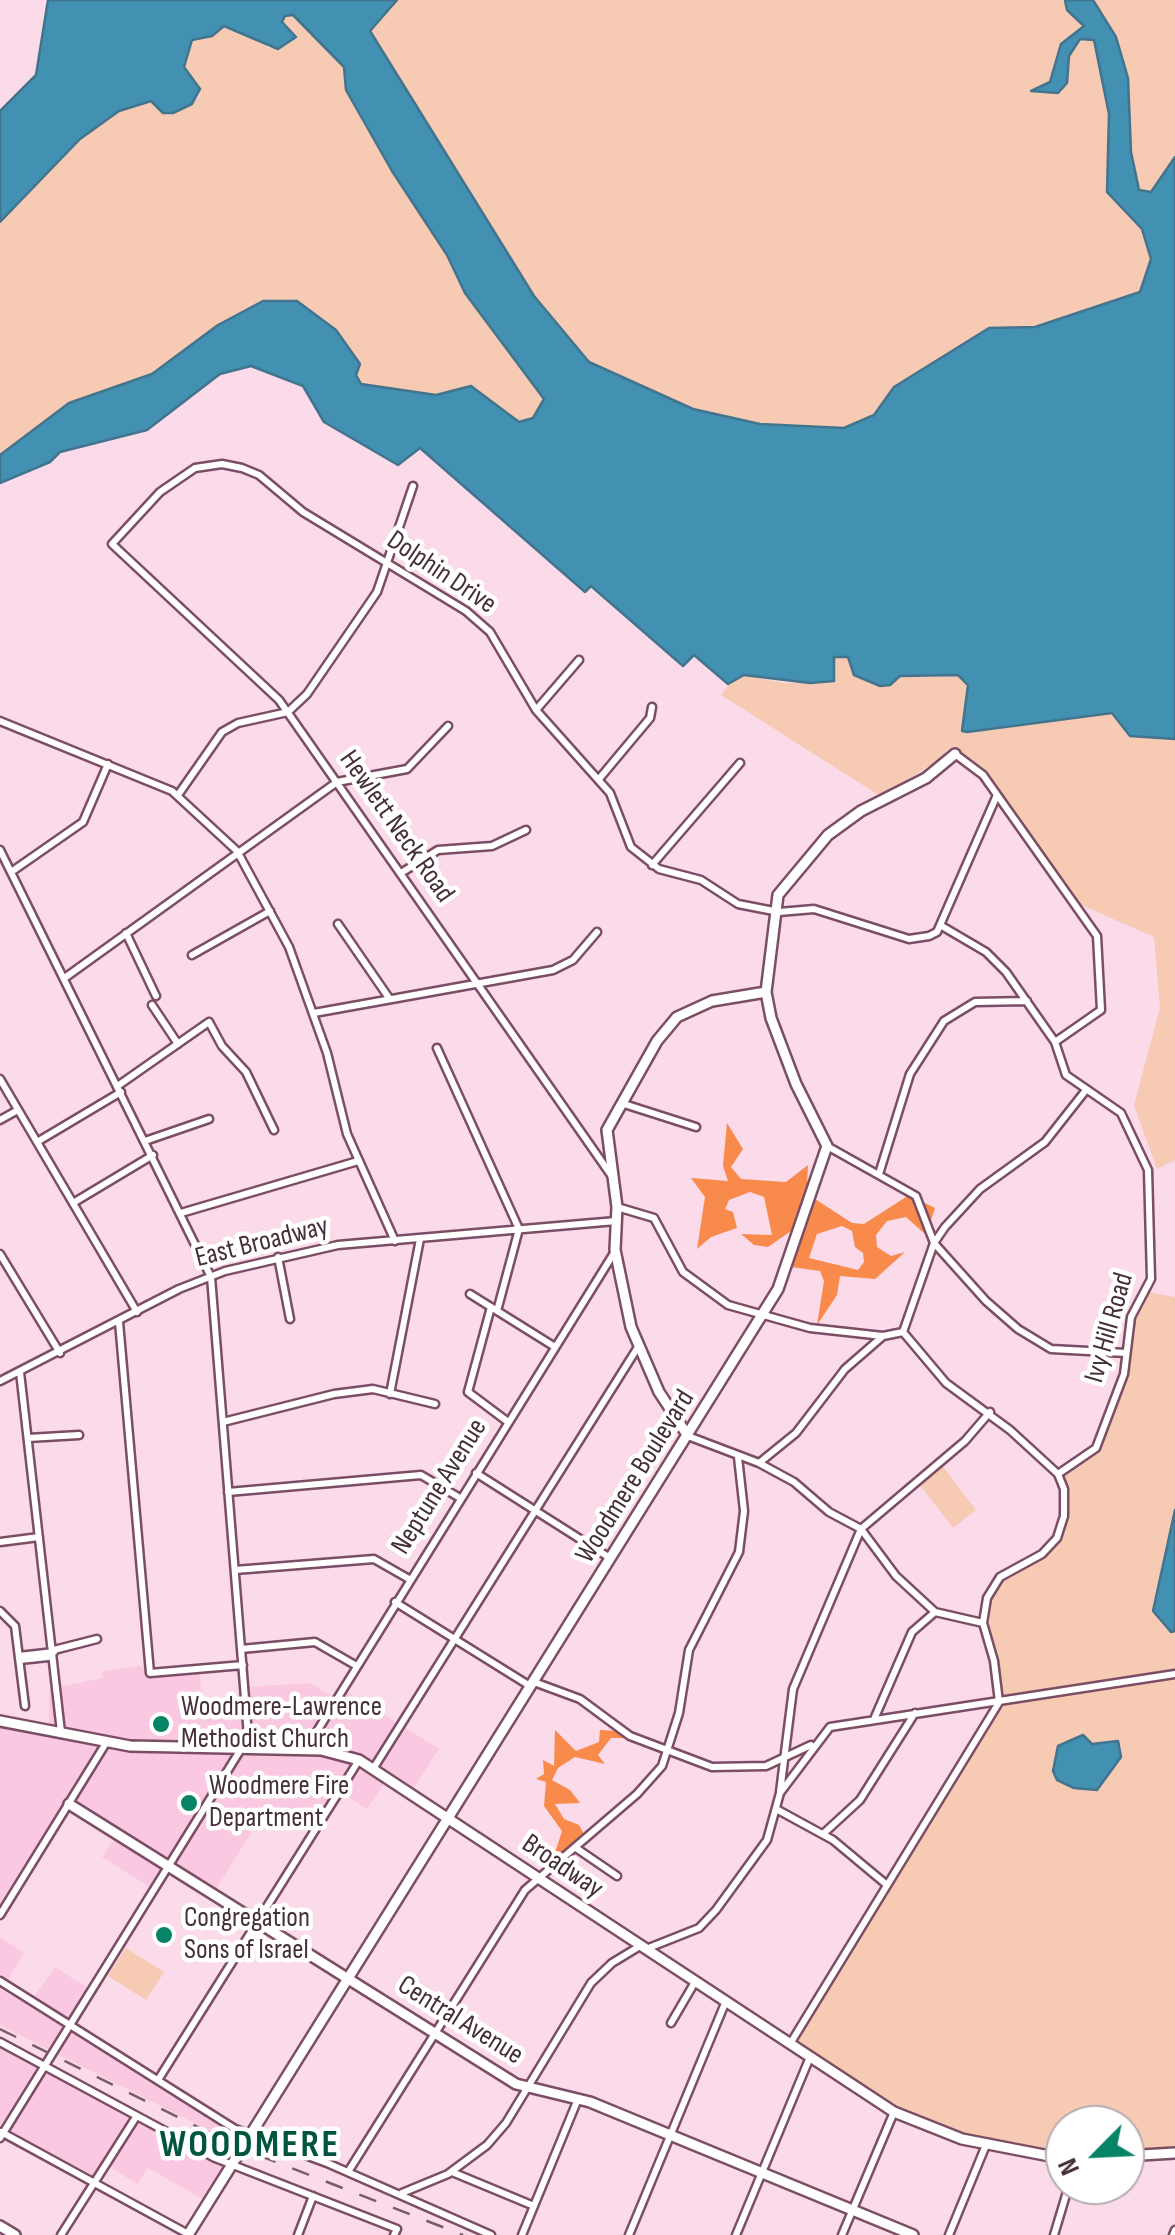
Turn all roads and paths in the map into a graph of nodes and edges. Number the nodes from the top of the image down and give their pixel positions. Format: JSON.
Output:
{"nodes":[{"id":1,"x":412,"y":486,"type":"dead end"},
{"id":2,"x":119,"y":536,"type":"joint"},
{"id":3,"x":389,"y":564,"type":"junction"},
{"id":4,"x":579,"y":660,"type":"dead end"},
{"id":5,"x":652,"y":707,"type":"dead end"},
{"id":6,"x":536,"y":710,"type":"junction"},
{"id":7,"x":288,"y":712,"type":"junction"},
{"id":8,"x":0,"y":721,"type":"edge"},
{"id":9,"x":448,"y":726,"type":"dead end"},
{"id":10,"x":955,"y":754,"type":"joint"},
{"id":11,"x":740,"y":763,"type":"dead end"},
{"id":12,"x":108,"y":764,"type":"junction"},
{"id":13,"x":599,"y":779,"type":"junction"},
{"id":14,"x":337,"y":782,"type":"junction"},
{"id":15,"x":178,"y":795,"type":"junction"},
{"id":16,"x":997,"y":795,"type":"junction"},
{"id":17,"x":526,"y":830,"type":"dead end"},
{"id":18,"x":238,"y":852,"type":"junction"},
{"id":19,"x":2,"y":856,"type":"edge"},
{"id":20,"x":652,"y":865,"type":"junction"},
{"id":21,"x":14,"y":870,"type":"junction"},
{"id":22,"x":401,"y":874,"type":"junction"},
{"id":23,"x":775,"y":911,"type":"junction"},
{"id":24,"x":270,"y":912,"type":"junction"},
{"id":25,"x":338,"y":924,"type":"dead end"},
{"id":26,"x":940,"y":926,"type":"junction"},
{"id":27,"x":597,"y":932,"type":"dead end"},
{"id":28,"x":126,"y":933,"type":"junction"},
{"id":29,"x":192,"y":955,"type":"dead end"},
{"id":30,"x":66,"y":977,"type":"junction"},
{"id":31,"x":476,"y":981,"type":"junction"},
{"id":32,"x":766,"y":992,"type":"junction"},
{"id":33,"x":156,"y":996,"type":"dead end"},
{"id":34,"x":389,"y":998,"type":"junction"},
{"id":35,"x":1026,"y":1000,"type":"junction"},
{"id":36,"x":152,"y":1005,"type":"dead end"},
{"id":37,"x":314,"y":1013,"type":"junction"},
{"id":38,"x":1055,"y":1042,"type":"junction"},
{"id":39,"x":178,"y":1044,"type":"junction"},
{"id":40,"x":437,"y":1048,"type":"dead end"},
{"id":41,"x":0,"y":1079,"type":"edge"},
{"id":42,"x":120,"y":1088,"type":"junction"},
{"id":43,"x":1086,"y":1090,"type":"junction"},
{"id":44,"x":620,"y":1103,"type":"junction"},
{"id":45,"x":18,"y":1110,"type":"junction"},
{"id":46,"x":0,"y":1120,"type":"edge"},
{"id":47,"x":209,"y":1120,"type":"dead end"},
{"id":48,"x":696,"y":1127,"type":"dead end"},
{"id":49,"x":274,"y":1130,"type":"dead end"},
{"id":50,"x":145,"y":1141,"type":"junction"},
{"id":51,"x":37,"y":1142,"type":"junction"},
{"id":52,"x":828,"y":1146,"type":"junction"},
{"id":53,"x":152,"y":1155,"type":"junction"},
{"id":54,"x":358,"y":1161,"type":"junction"},
{"id":55,"x":879,"y":1174,"type":"junction"},
{"id":56,"x":612,"y":1178,"type":"junction"},
{"id":57,"x":73,"y":1202,"type":"junction"},
{"id":58,"x":617,"y":1207,"type":"junction"},
{"id":59,"x":181,"y":1212,"type":"junction"},
{"id":60,"x":617,"y":1220,"type":"junction"},
{"id":61,"x":519,"y":1230,"type":"junction"},
{"id":62,"x":420,"y":1239,"type":"junction"},
{"id":63,"x":396,"y":1242,"type":"junction"},
{"id":64,"x":934,"y":1243,"type":"junction"},
{"id":65,"x":616,"y":1250,"type":"junction"},
{"id":66,"x":0,"y":1254,"type":"edge"},
{"id":67,"x":278,"y":1257,"type":"junction"},
{"id":68,"x":211,"y":1276,"type":"junction"},
{"id":69,"x":470,"y":1294,"type":"dead end"},
{"id":70,"x":494,"y":1309,"type":"junction"},
{"id":71,"x":137,"y":1312,"type":"junction"},
{"id":72,"x":762,"y":1317,"type":"junction"},
{"id":73,"x":290,"y":1319,"type":"dead end"},
{"id":74,"x":120,"y":1322,"type":"junction"},
{"id":75,"x":903,"y":1332,"type":"junction"},
{"id":76,"x":883,"y":1336,"type":"junction"},
{"id":77,"x":555,"y":1347,"type":"junction"},
{"id":78,"x":638,"y":1347,"type":"junction"},
{"id":79,"x":60,"y":1353,"type":"junction"},
{"id":80,"x":1126,"y":1353,"type":"junction"},
{"id":81,"x":20,"y":1372,"type":"junction"},
{"id":82,"x":0,"y":1381,"type":"edge"},
{"id":83,"x":390,"y":1394,"type":"junction"},
{"id":84,"x":435,"y":1404,"type":"dead end"},
{"id":85,"x":990,"y":1412,"type":"junction"},
{"id":86,"x":222,"y":1422,"type":"junction"},
{"id":87,"x":508,"y":1422,"type":"junction"},
{"id":88,"x":79,"y":1436,"type":"dead end"},
{"id":89,"x":688,"y":1436,"type":"junction"},
{"id":90,"x":28,"y":1438,"type":"junction"},
{"id":91,"x":738,"y":1457,"type":"junction"},
{"id":92,"x":759,"y":1463,"type":"junction"},
{"id":93,"x":476,"y":1473,"type":"junction"},
{"id":94,"x":1058,"y":1474,"type":"junction"},
{"id":95,"x":228,"y":1492,"type":"junction"},
{"id":96,"x":460,"y":1498,"type":"junction"},
{"id":97,"x":535,"y":1511,"type":"junction"},
{"id":98,"x":861,"y":1528,"type":"junction"},
{"id":99,"x":40,"y":1537,"type":"junction"},
{"id":100,"x":0,"y":1542,"type":"edge"},
{"id":101,"x":611,"y":1558,"type":"junction"},
{"id":102,"x":235,"y":1570,"type":"junction"},
{"id":103,"x":409,"y":1579,"type":"junction"},
{"id":104,"x":395,"y":1602,"type":"junction"},
{"id":105,"x":0,"y":1611,"type":"edge"},
{"id":106,"x":935,"y":1612,"type":"junction"},
{"id":107,"x":982,"y":1623,"type":"junction"},
{"id":108,"x":96,"y":1639,"type":"dead end"},
{"id":109,"x":454,"y":1640,"type":"junction"},
{"id":110,"x":242,"y":1649,"type":"junction"},
{"id":111,"x":54,"y":1653,"type":"junction"},
{"id":112,"x":19,"y":1658,"type":"junction"},
{"id":113,"x":243,"y":1665,"type":"junction"},
{"id":114,"x":356,"y":1665,"type":"junction"},
{"id":115,"x":1175,"y":1674,"type":"edge"},
{"id":116,"x":532,"y":1684,"type":"junction"},
{"id":117,"x":999,"y":1702,"type":"junction"},
{"id":118,"x":25,"y":1706,"type":"dead end"},
{"id":119,"x":916,"y":1713,"type":"junction"},
{"id":120,"x":875,"y":1717,"type":"junction"},
{"id":121,"x":0,"y":1721,"type":"edge"},
{"id":122,"x":61,"y":1732,"type":"junction"},
{"id":123,"x":817,"y":1739,"type":"junction"},
{"id":124,"x":106,"y":1742,"type":"junction"},
{"id":125,"x":245,"y":1748,"type":"junction"},
{"id":126,"x":306,"y":1749,"type":"junction"},
{"id":127,"x":667,"y":1750,"type":"junction"},
{"id":128,"x":358,"y":1760,"type":"junction"},
{"id":129,"x":781,"y":1762,"type":"junction"},
{"id":130,"x":374,"y":1769,"type":"junction"},
{"id":131,"x":780,"y":1793,"type":"junction"},
{"id":132,"x":70,"y":1804,"type":"junction"},
{"id":133,"x":778,"y":1810,"type":"junction"},
{"id":134,"x":448,"y":1819,"type":"junction"},
{"id":135,"x":823,"y":1834,"type":"junction"},
{"id":136,"x":576,"y":1848,"type":"junction"},
{"id":137,"x":169,"y":1866,"type":"junction"},
{"id":138,"x":617,"y":1876,"type":"dead end"},
{"id":139,"x":539,"y":1879,"type":"junction"},
{"id":140,"x":887,"y":1885,"type":"junction"},
{"id":141,"x":0,"y":1914,"type":"edge"},
{"id":142,"x":258,"y":1922,"type":"junction"},
{"id":143,"x":643,"y":1948,"type":"junction"},
{"id":144,"x":348,"y":1978,"type":"junction"},
{"id":145,"x":0,"y":1981,"type":"edge"},
{"id":146,"x":695,"y":1982,"type":"junction"},
{"id":147,"x":726,"y":2001,"type":"junction"},
{"id":148,"x":672,"y":2024,"type":"dead end"},
{"id":149,"x":69,"y":2025,"type":"junction"},
{"id":150,"x":436,"y":2033,"type":"junction"},
{"id":151,"x":0,"y":2042,"type":"edge"},
{"id":152,"x":790,"y":2044,"type":"junction"},
{"id":153,"x":810,"y":2057,"type":"junction"},
{"id":154,"x":43,"y":2066,"type":"junction"},
{"id":155,"x":158,"y":2080,"type":"junction"},
{"id":156,"x":525,"y":2087,"type":"junction"},
{"id":157,"x":578,"y":2099,"type":"junction"},
{"id":158,"x":894,"y":2112,"type":"junction"},
{"id":159,"x":136,"y":2117,"type":"junction"},
{"id":160,"x":1,"y":2134,"type":"edge"},
{"id":161,"x":250,"y":2134,"type":"junction"},
{"id":162,"x":670,"y":2134,"type":"junction"},
{"id":163,"x":986,"y":2144,"type":"junction"},
{"id":164,"x":1175,"y":2153,"type":"edge"},
{"id":165,"x":1045,"y":2155,"type":"edge"},
{"id":166,"x":1145,"y":2155,"type":"edge"},
{"id":167,"x":231,"y":2164,"type":"junction"},
{"id":168,"x":348,"y":2172,"type":"junction"},
{"id":169,"x":451,"y":2172,"type":"junction"},
{"id":170,"x":762,"y":2172,"type":"junction"},
{"id":171,"x":93,"y":2184,"type":"junction"},
{"id":172,"x":400,"y":2194,"type":"junction"},
{"id":173,"x":313,"y":2196,"type":"junction"},
{"id":174,"x":1063,"y":2205,"type":"edge"},
{"id":175,"x":534,"y":2206,"type":"junction"},
{"id":176,"x":853,"y":2210,"type":"junction"},
{"id":177,"x":0,"y":2226,"type":"edge"},
{"id":178,"x":396,"y":2232,"type":"edge"},
{"id":179,"x":16,"y":2235,"type":"edge"},
{"id":180,"x":61,"y":2235,"type":"edge"},
{"id":181,"x":188,"y":2235,"type":"edge"},
{"id":182,"x":298,"y":2235,"type":"edge"},
{"id":183,"x":491,"y":2235,"type":"edge"},
{"id":184,"x":522,"y":2235,"type":"edge"},
{"id":185,"x":629,"y":2235,"type":"edge"},
{"id":186,"x":736,"y":2235,"type":"edge"},
{"id":187,"x":842,"y":2235,"type":"edge"},
{"id":188,"x":913,"y":2235,"type":"edge"},
{"id":189,"x":949,"y":2235,"type":"edge"},
{"id":190,"x":1054,"y":2235,"type":"edge"}],
"edges":[{"from":1,"to":3,"type":"street"},
{"from":2,"to":3,"type":"street","name":"Dolphin Drive"},
{"from":2,"to":7,"type":"street","name":"Hewlett Neck Road"},
{"from":3,"to":6,"type":"street","name":"Dolphin Drive"},
{"from":3,"to":7,"type":"street"},
{"from":4,"to":6,"type":"street"},
{"from":5,"to":13,"type":"street"},
{"from":6,"to":13,"type":"street","name":"Dolphin Drive"},
{"from":7,"to":14,"type":"street","name":"Hewlett Neck Road"},
{"from":7,"to":15,"type":"street"},
{"from":8,"to":12,"type":"street"},
{"from":9,"to":14,"type":"street"},
{"from":10,"to":16,"type":"street"},
{"from":10,"to":23,"type":"street"},
{"from":11,"to":20,"type":"street"},
{"from":12,"to":15,"type":"street"},
{"from":12,"to":21,"type":"street"},
{"from":13,"to":20,"type":"street","name":"Dolphin Drive"},
{"from":14,"to":18,"type":"street"},
{"from":14,"to":22,"type":"street","name":"Hewlett Neck Road"},
{"from":15,"to":18,"type":"street"},
{"from":16,"to":26,"type":"street"},
{"from":16,"to":38,"type":"street"},
{"from":17,"to":22,"type":"street"},
{"from":18,"to":24,"type":"street"},
{"from":18,"to":28,"type":"street"},
{"from":19,"to":21,"type":"street"},
{"from":20,"to":23,"type":"street"},
{"from":21,"to":30,"type":"street"},
{"from":22,"to":31,"type":"street","name":"Hewlett Neck Road"},
{"from":23,"to":26,"type":"street"},
{"from":23,"to":32,"type":"street"},
{"from":24,"to":29,"type":"street"},
{"from":24,"to":37,"type":"street"},
{"from":25,"to":34,"type":"street"},
{"from":26,"to":35,"type":"street","name":"Ivy Hill Road"},
{"from":27,"to":31,"type":"street"},
{"from":28,"to":30,"type":"street"},
{"from":28,"to":33,"type":"street"},
{"from":30,"to":42,"type":"street"},
{"from":31,"to":34,"type":"street"},
{"from":31,"to":56,"type":"street","name":"Hewlett Neck Road"},
{"from":32,"to":44,"type":"street"},
{"from":32,"to":52,"type":"street"},
{"from":34,"to":37,"type":"street"},
{"from":35,"to":38,"type":"street","name":"Ivy Hill Road"},
{"from":35,"to":55,"type":"street"},
{"from":36,"to":39,"type":"street"},
{"from":37,"to":54,"type":"street"},
{"from":38,"to":43,"type":"street","name":"Ivy Hill Road"},
{"from":39,"to":42,"type":"street"},
{"from":39,"to":49,"type":"street"},
{"from":40,"to":61,"type":"street"},
{"from":41,"to":45,"type":"street"},
{"from":42,"to":50,"type":"street"},
{"from":42,"to":51,"type":"street"},
{"from":43,"to":64,"type":"street"},
{"from":43,"to":80,"type":"street","name":"Ivy Hill Road"},
{"from":44,"to":48,"type":"street"},
{"from":44,"to":56,"type":"street"},
{"from":45,"to":46,"type":"street"},
{"from":45,"to":51,"type":"street"},
{"from":47,"to":50,"type":"street"},
{"from":50,"to":53,"type":"street"},
{"from":51,"to":57,"type":"street"},
{"from":52,"to":55,"type":"street"},
{"from":52,"to":72,"type":"street","name":"Woodmere Boulevard"},
{"from":53,"to":57,"type":"street"},
{"from":53,"to":59,"type":"street"},
{"from":54,"to":59,"type":"street"},
{"from":54,"to":63,"type":"street"},
{"from":55,"to":64,"type":"street"},
{"from":56,"to":58,"type":"street"},
{"from":57,"to":71,"type":"street"},
{"from":58,"to":60,"type":"street"},
{"from":58,"to":72,"type":"street"},
{"from":59,"to":68,"type":"street"},
{"from":60,"to":61,"type":"street","name":"East Broadway"},
{"from":60,"to":65,"type":"street"},
{"from":61,"to":62,"type":"street","name":"East Broadway"},
{"from":61,"to":70,"type":"street"},
{"from":62,"to":63,"type":"street","name":"East Broadway"},
{"from":62,"to":83,"type":"street"},
{"from":63,"to":67,"type":"street","name":"East Broadway"},
{"from":64,"to":75,"type":"street"},
{"from":64,"to":80,"type":"street"},
{"from":65,"to":77,"type":"street","name":"Neptune Avenue"},
{"from":65,"to":78,"type":"street"},
{"from":66,"to":79,"type":"street"},
{"from":67,"to":68,"type":"street","name":"East Broadway"},
{"from":67,"to":73,"type":"street"},
{"from":68,"to":71,"type":"street","name":"East Broadway"},
{"from":68,"to":86,"type":"street"},
{"from":69,"to":70,"type":"street"},
{"from":70,"to":77,"type":"street"},
{"from":70,"to":87,"type":"street"},
{"from":71,"to":74,"type":"street","name":"East Broadway"},
{"from":72,"to":76,"type":"street"},
{"from":72,"to":89,"type":"street","name":"Woodmere Boulevard"},
{"from":74,"to":79,"type":"street","name":"East Broadway"},
{"from":74,"to":113,"type":"street"},
{"from":75,"to":76,"type":"street"},
{"from":75,"to":85,"type":"street"},
{"from":76,"to":92,"type":"street"},
{"from":77,"to":87,"type":"street","name":"Neptune Avenue"},
{"from":78,"to":89,"type":"street"},
{"from":78,"to":97,"type":"street"},
{"from":79,"to":81,"type":"street","name":"East Broadway"},
{"from":80,"to":94,"type":"street","name":"Ivy Hill Road"},
{"from":81,"to":82,"type":"street","name":"East Broadway"},
{"from":81,"to":90,"type":"street"},
{"from":83,"to":84,"type":"street"},
{"from":83,"to":86,"type":"street"},
{"from":85,"to":94,"type":"street"},
{"from":85,"to":98,"type":"street"},
{"from":86,"to":95,"type":"street"},
{"from":87,"to":93,"type":"street","name":"Neptune Avenue"},
{"from":88,"to":90,"type":"street"},
{"from":89,"to":91,"type":"street"},
{"from":89,"to":101,"type":"street","name":"Woodmere Boulevard"},
{"from":90,"to":99,"type":"street"},
{"from":91,"to":92,"type":"street"},
{"from":91,"to":127,"type":"street"},
{"from":92,"to":98,"type":"street"},
{"from":93,"to":96,"type":"street","name":"Neptune Avenue"},
{"from":93,"to":97,"type":"street"},
{"from":94,"to":107,"type":"street"},
{"from":95,"to":96,"type":"street"},
{"from":95,"to":102,"type":"street"},
{"from":96,"to":103,"type":"street","name":"Neptune Avenue"},
{"from":97,"to":101,"type":"street"},
{"from":97,"to":109,"type":"street"},
{"from":98,"to":106,"type":"street"},
{"from":98,"to":129,"type":"street"},
{"from":99,"to":100,"type":"street"},
{"from":99,"to":111,"type":"street"},
{"from":101,"to":116,"type":"street","name":"Woodmere Boulevard"},
{"from":102,"to":103,"type":"street"},
{"from":102,"to":110,"type":"street"},
{"from":103,"to":104,"type":"street","name":"Neptune Avenue"},
{"from":104,"to":109,"type":"street"},
{"from":104,"to":114,"type":"street","name":"Neptune Avenue"},
{"from":105,"to":112,"type":"street"},
{"from":106,"to":107,"type":"street"},
{"from":106,"to":120,"type":"street"},
{"from":107,"to":117,"type":"street"},
{"from":108,"to":111,"type":"street"},
{"from":109,"to":116,"type":"street"},
{"from":109,"to":130,"type":"street"},
{"from":110,"to":113,"type":"street"},
{"from":110,"to":114,"type":"street"},
{"from":111,"to":112,"type":"street"},
{"from":111,"to":122,"type":"street"},
{"from":112,"to":118,"type":"street"},
{"from":113,"to":125,"type":"street"},
{"from":114,"to":126,"type":"street","name":"Neptune Avenue"},
{"from":115,"to":117,"type":"street"},
{"from":116,"to":127,"type":"street"},
{"from":116,"to":134,"type":"street","name":"Woodmere Boulevard"},
{"from":117,"to":119,"type":"street"},
{"from":117,"to":140,"type":"street"},
{"from":119,"to":120,"type":"street"},
{"from":119,"to":135,"type":"street"},
{"from":120,"to":123,"type":"street"},
{"from":121,"to":122,"type":"street","name":"Broadway"},
{"from":122,"to":124,"type":"street","name":"Broadway"},
{"from":123,"to":129,"type":"street"},
{"from":123,"to":131,"type":"street"},
{"from":124,"to":125,"type":"street","name":"Broadway"},
{"from":124,"to":132,"type":"street"},
{"from":125,"to":126,"type":"street","name":"Broadway"},
{"from":125,"to":137,"type":"street"},
{"from":126,"to":128,"type":"street","name":"Broadway"},
{"from":127,"to":129,"type":"street"},
{"from":127,"to":136,"type":"street"},
{"from":128,"to":130,"type":"street","name":"Broadway"},
{"from":128,"to":142,"type":"street"},
{"from":129,"to":131,"type":"street"},
{"from":130,"to":134,"type":"street","name":"Broadway"},
{"from":131,"to":133,"type":"street"},
{"from":132,"to":137,"type":"street","name":"Central Avenue"},
{"from":132,"to":141,"type":"street"},
{"from":133,"to":135,"type":"street"},
{"from":133,"to":143,"type":"street"},
{"from":134,"to":139,"type":"street","name":"Broadway"},
{"from":134,"to":144,"type":"street","name":"Woodmere Boulevard"},
{"from":135,"to":140,"type":"street"},
{"from":136,"to":138,"type":"street"},
{"from":136,"to":139,"type":"street"},
{"from":137,"to":142,"type":"street","name":"Central Avenue"},
{"from":137,"to":149,"type":"street"},
{"from":139,"to":143,"type":"street","name":"Broadway"},
{"from":139,"to":150,"type":"street"},
{"from":140,"to":152,"type":"street"},
{"from":142,"to":144,"type":"street","name":"Central Avenue"},
{"from":142,"to":155,"type":"street"},
{"from":143,"to":146,"type":"street","name":"Broadway"},
{"from":143,"to":156,"type":"street"},
{"from":144,"to":150,"type":"street","name":"Central Avenue"},
{"from":144,"to":161,"type":"street","name":"Woodmere Boulevard"},
{"from":145,"to":149,"type":"street"},
{"from":146,"to":147,"type":"street","name":"Broadway"},
{"from":146,"to":148,"type":"street"},
{"from":147,"to":152,"type":"street","name":"Broadway"},
{"from":147,"to":162,"type":"street"},
{"from":149,"to":154,"type":"street"},
{"from":149,"to":155,"type":"street"},
{"from":150,"to":156,"type":"street","name":"Central Avenue"},
{"from":150,"to":168,"type":"street"},
{"from":151,"to":154,"type":"street"},
{"from":152,"to":153,"type":"street","name":"Broadway"},
{"from":153,"to":158,"type":"street","name":"Broadway"},
{"from":153,"to":170,"type":"street"},
{"from":154,"to":159,"type":"street"},
{"from":154,"to":160,"type":"street"},
{"from":155,"to":161,"type":"street"},
{"from":156,"to":157,"type":"street","name":"Central Avenue"},
{"from":156,"to":169,"type":"street"},
{"from":157,"to":162,"type":"street","name":"Central Avenue"},
{"from":157,"to":175,"type":"street"},
{"from":158,"to":163,"type":"street","name":"Broadway"},
{"from":158,"to":176,"type":"street"},
{"from":159,"to":167,"type":"street"},
{"from":159,"to":171,"type":"street"},
{"from":160,"to":171,"type":"street"},
{"from":161,"to":167,"type":"street","name":"Woodmere Boulevard"},
{"from":161,"to":168,"type":"street"},
{"from":162,"to":170,"type":"street","name":"Central Avenue"},
{"from":162,"to":185,"type":"street"},
{"from":163,"to":165,"type":"street","name":"Broadway"},
{"from":163,"to":189,"type":"street"},
{"from":164,"to":166,"type":"street"},
{"from":167,"to":173,"type":"street"},
{"from":167,"to":181,"type":"street","name":"Woodmere Boulevard"},
{"from":168,"to":172,"type":"street"},
{"from":169,"to":172,"type":"street"},
{"from":169,"to":175,"type":"street"},
{"from":170,"to":176,"type":"street","name":"Central Avenue"},
{"from":170,"to":186,"type":"street"},
{"from":171,"to":180,"type":"street"},
{"from":171,"to":181,"type":"street"},
{"from":172,"to":183,"type":"street"},
{"from":173,"to":178,"type":"street"},
{"from":173,"to":182,"type":"street"},
{"from":174,"to":190,"type":"street"},
{"from":175,"to":184,"type":"street"},
{"from":176,"to":187,"type":"street"},
{"from":176,"to":188,"type":"street","name":"Central Avenue"},
{"from":177,"to":179,"type":"street"}]}
